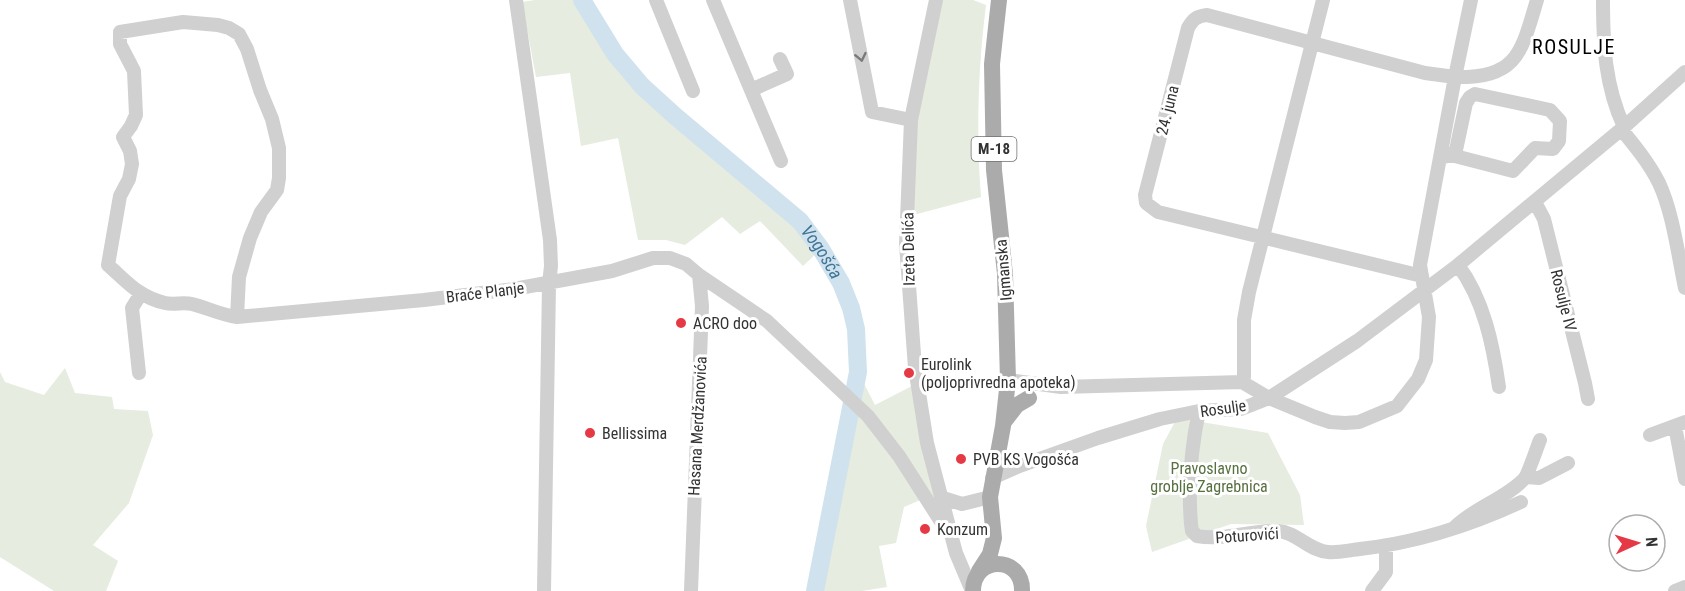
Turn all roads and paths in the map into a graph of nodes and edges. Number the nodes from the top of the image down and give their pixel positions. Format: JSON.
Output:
{"nodes":[{"id":1,"x":516,"y":0,"type":"edge"},
{"id":2,"x":656,"y":0,"type":"edge"},
{"id":3,"x":712,"y":0,"type":"edge"},
{"id":4,"x":850,"y":0,"type":"edge"},
{"id":5,"x":936,"y":0,"type":"edge"},
{"id":6,"x":999,"y":0,"type":"edge"},
{"id":7,"x":1323,"y":0,"type":"edge"},
{"id":8,"x":1471,"y":0,"type":"edge"},
{"id":9,"x":1537,"y":0,"type":"edge"},
{"id":10,"x":1603,"y":0,"type":"edge"},
{"id":11,"x":1312,"y":43,"type":"junction"},
{"id":12,"x":780,"y":59,"type":"dead end"},
{"id":13,"x":1685,"y":72,"type":"edge"},
{"id":14,"x":1455,"y":77,"type":"junction"},
{"id":15,"x":751,"y":90,"type":"junction"},
{"id":16,"x":693,"y":91,"type":"dead end"},
{"id":17,"x":911,"y":120,"type":"junction"},
{"id":18,"x":1623,"y":128,"type":"junction"},
{"id":19,"x":1445,"y":156,"type":"junction"},
{"id":20,"x":781,"y":161,"type":"dead end"},
{"id":21,"x":1535,"y":202,"type":"junction"},
{"id":22,"x":1261,"y":238,"type":"junction"},
{"id":23,"x":1458,"y":265,"type":"junction"},
{"id":24,"x":699,"y":275,"type":"junction"},
{"id":25,"x":1423,"y":283,"type":"junction"},
{"id":26,"x":549,"y":284,"type":"junction"},
{"id":27,"x":1685,"y":288,"type":"edge"},
{"id":28,"x":140,"y":295,"type":"junction"},
{"id":29,"x":237,"y":317,"type":"junction"},
{"id":30,"x":139,"y":373,"type":"dead end"},
{"id":31,"x":1008,"y":381,"type":"junction"},
{"id":32,"x":1242,"y":382,"type":"junction"},
{"id":33,"x":1061,"y":387,"type":"junction"},
{"id":34,"x":1499,"y":387,"type":"dead end"},
{"id":35,"x":1007,"y":398,"type":"junction"},
{"id":36,"x":1029,"y":398,"type":"junction"},
{"id":37,"x":1269,"y":398,"type":"junction"},
{"id":38,"x":1588,"y":399,"type":"dead end"},
{"id":39,"x":1199,"y":411,"type":"junction"},
{"id":40,"x":1003,"y":423,"type":"junction"},
{"id":41,"x":1680,"y":424,"type":"edge"},
{"id":42,"x":1650,"y":435,"type":"dead end"},
{"id":43,"x":1540,"y":440,"type":"dead end"},
{"id":44,"x":1568,"y":463,"type":"dead end"},
{"id":45,"x":1526,"y":477,"type":"junction"},
{"id":46,"x":992,"y":478,"type":"junction"},
{"id":47,"x":1685,"y":479,"type":"edge"},
{"id":48,"x":990,"y":497,"type":"junction"},
{"id":49,"x":943,"y":498,"type":"junction"},
{"id":50,"x":1521,"y":502,"type":"dead end"},
{"id":51,"x":1451,"y":531,"type":"junction"},
{"id":52,"x":994,"y":538,"type":"junction"},
{"id":53,"x":954,"y":546,"type":"junction"},
{"id":54,"x":1386,"y":546,"type":"junction"},
{"id":55,"x":962,"y":567,"type":"junction"},
{"id":56,"x":1012,"y":568,"type":"junction"},
{"id":57,"x":978,"y":573,"type":"junction"},
{"id":58,"x":1685,"y":586,"type":"edge"},
{"id":59,"x":1023,"y":590,"type":"edge"},
{"id":60,"x":544,"y":591,"type":"edge"},
{"id":61,"x":691,"y":591,"type":"edge"},
{"id":62,"x":972,"y":591,"type":"edge"},
{"id":63,"x":1372,"y":591,"type":"edge"},
{"id":64,"x":1675,"y":591,"type":"edge"}],
"edges":[{"from":1,"to":26,"type":"street"},
{"from":2,"to":16,"type":"street"},
{"from":3,"to":15,"type":"street"},
{"from":4,"to":17,"type":"street","one_way":true},
{"from":5,"to":17,"type":"street","name":"Izeta Delića"},
{"from":6,"to":31,"type":"main road","name":"Igmanska","number":"M-18"},
{"from":7,"to":11,"type":"street"},
{"from":8,"to":14,"type":"street"},
{"from":9,"to":14,"type":"street","name":"24. juna"},
{"from":10,"to":18,"type":"street"},
{"from":11,"to":14,"type":"street","name":"24. juna"},
{"from":11,"to":22,"type":"street"},
{"from":11,"to":22,"type":"street","name":"24. juna"},
{"from":12,"to":15,"type":"street"},
{"from":13,"to":18,"type":"street","name":"Rosulje"},
{"from":14,"to":19,"type":"street"},
{"from":15,"to":20,"type":"street"},
{"from":17,"to":49,"type":"street","name":"Izeta Delića"},
{"from":18,"to":21,"type":"street","name":"Rosulje"},
{"from":18,"to":27,"type":"street"},
{"from":19,"to":19,"type":"street"},
{"from":19,"to":25,"type":"street"},
{"from":21,"to":23,"type":"street","name":"Rosulje"},
{"from":21,"to":38,"type":"street","name":"Rosulje IV"},
{"from":22,"to":25,"type":"street"},
{"from":22,"to":32,"type":"street"},
{"from":23,"to":25,"type":"street","name":"Rosulje"},
{"from":23,"to":34,"type":"street"},
{"from":24,"to":26,"type":"street"},
{"from":24,"to":53,"type":"street"},
{"from":24,"to":61,"type":"street","name":"Hasana Merdžanovića"},
{"from":25,"to":37,"type":"street","name":"Rosulje"},
{"from":25,"to":37,"type":"street"},
{"from":26,"to":29,"type":"street","name":"Braće Planje"},
{"from":26,"to":60,"type":"street"},
{"from":28,"to":29,"type":"street","name":"Braće Planje"},
{"from":28,"to":29,"type":"street","name":"Braće Planje"},
{"from":28,"to":30,"type":"street"},
{"from":31,"to":33,"type":"street"},
{"from":31,"to":35,"type":"main road","name":"Igmanska","number":"M-18"},
{"from":32,"to":33,"type":"street"},
{"from":32,"to":37,"type":"street"},
{"from":33,"to":36,"type":"street"},
{"from":35,"to":36,"type":"street"},
{"from":35,"to":40,"type":"main road","name":"Igmanska","number":"M-18"},
{"from":36,"to":40,"type":"main road"},
{"from":37,"to":39,"type":"street","name":"Rosulje"},
{"from":39,"to":46,"type":"street","name":"Rosulje"},
{"from":39,"to":54,"type":"street","name":"Poturovići"},
{"from":40,"to":46,"type":"main road","name":"Igmanska","number":"M-18"},
{"from":41,"to":42,"type":"street"},
{"from":41,"to":47,"type":"street"},
{"from":43,"to":45,"type":"street"},
{"from":44,"to":45,"type":"street"},
{"from":45,"to":51,"type":"street"},
{"from":46,"to":48,"type":"main road","name":"Igmanska","number":"M-18"},
{"from":48,"to":49,"type":"street"},
{"from":48,"to":52,"type":"main road","name":"Igmanska","number":"M-18"},
{"from":49,"to":53,"type":"street","name":"Izeta Delića"},
{"from":50,"to":51,"type":"street","name":"Poturovići"},
{"from":51,"to":54,"type":"street","name":"Poturovići"},
{"from":52,"to":56,"type":"main road","name":"Igmanska","number":"M-18"},
{"from":52,"to":57,"type":"main road","name":"Igmanska","number":"M-18"},
{"from":53,"to":55,"type":"street"},
{"from":54,"to":63,"type":"street"},
{"from":55,"to":57,"type":"street"},
{"from":55,"to":62,"type":"street"},
{"from":56,"to":57,"type":"main road"},
{"from":56,"to":59,"type":"main road","number":"M-18"},
{"from":57,"to":62,"type":"main road","number":"M-18"},
{"from":58,"to":64,"type":"street"}]}
